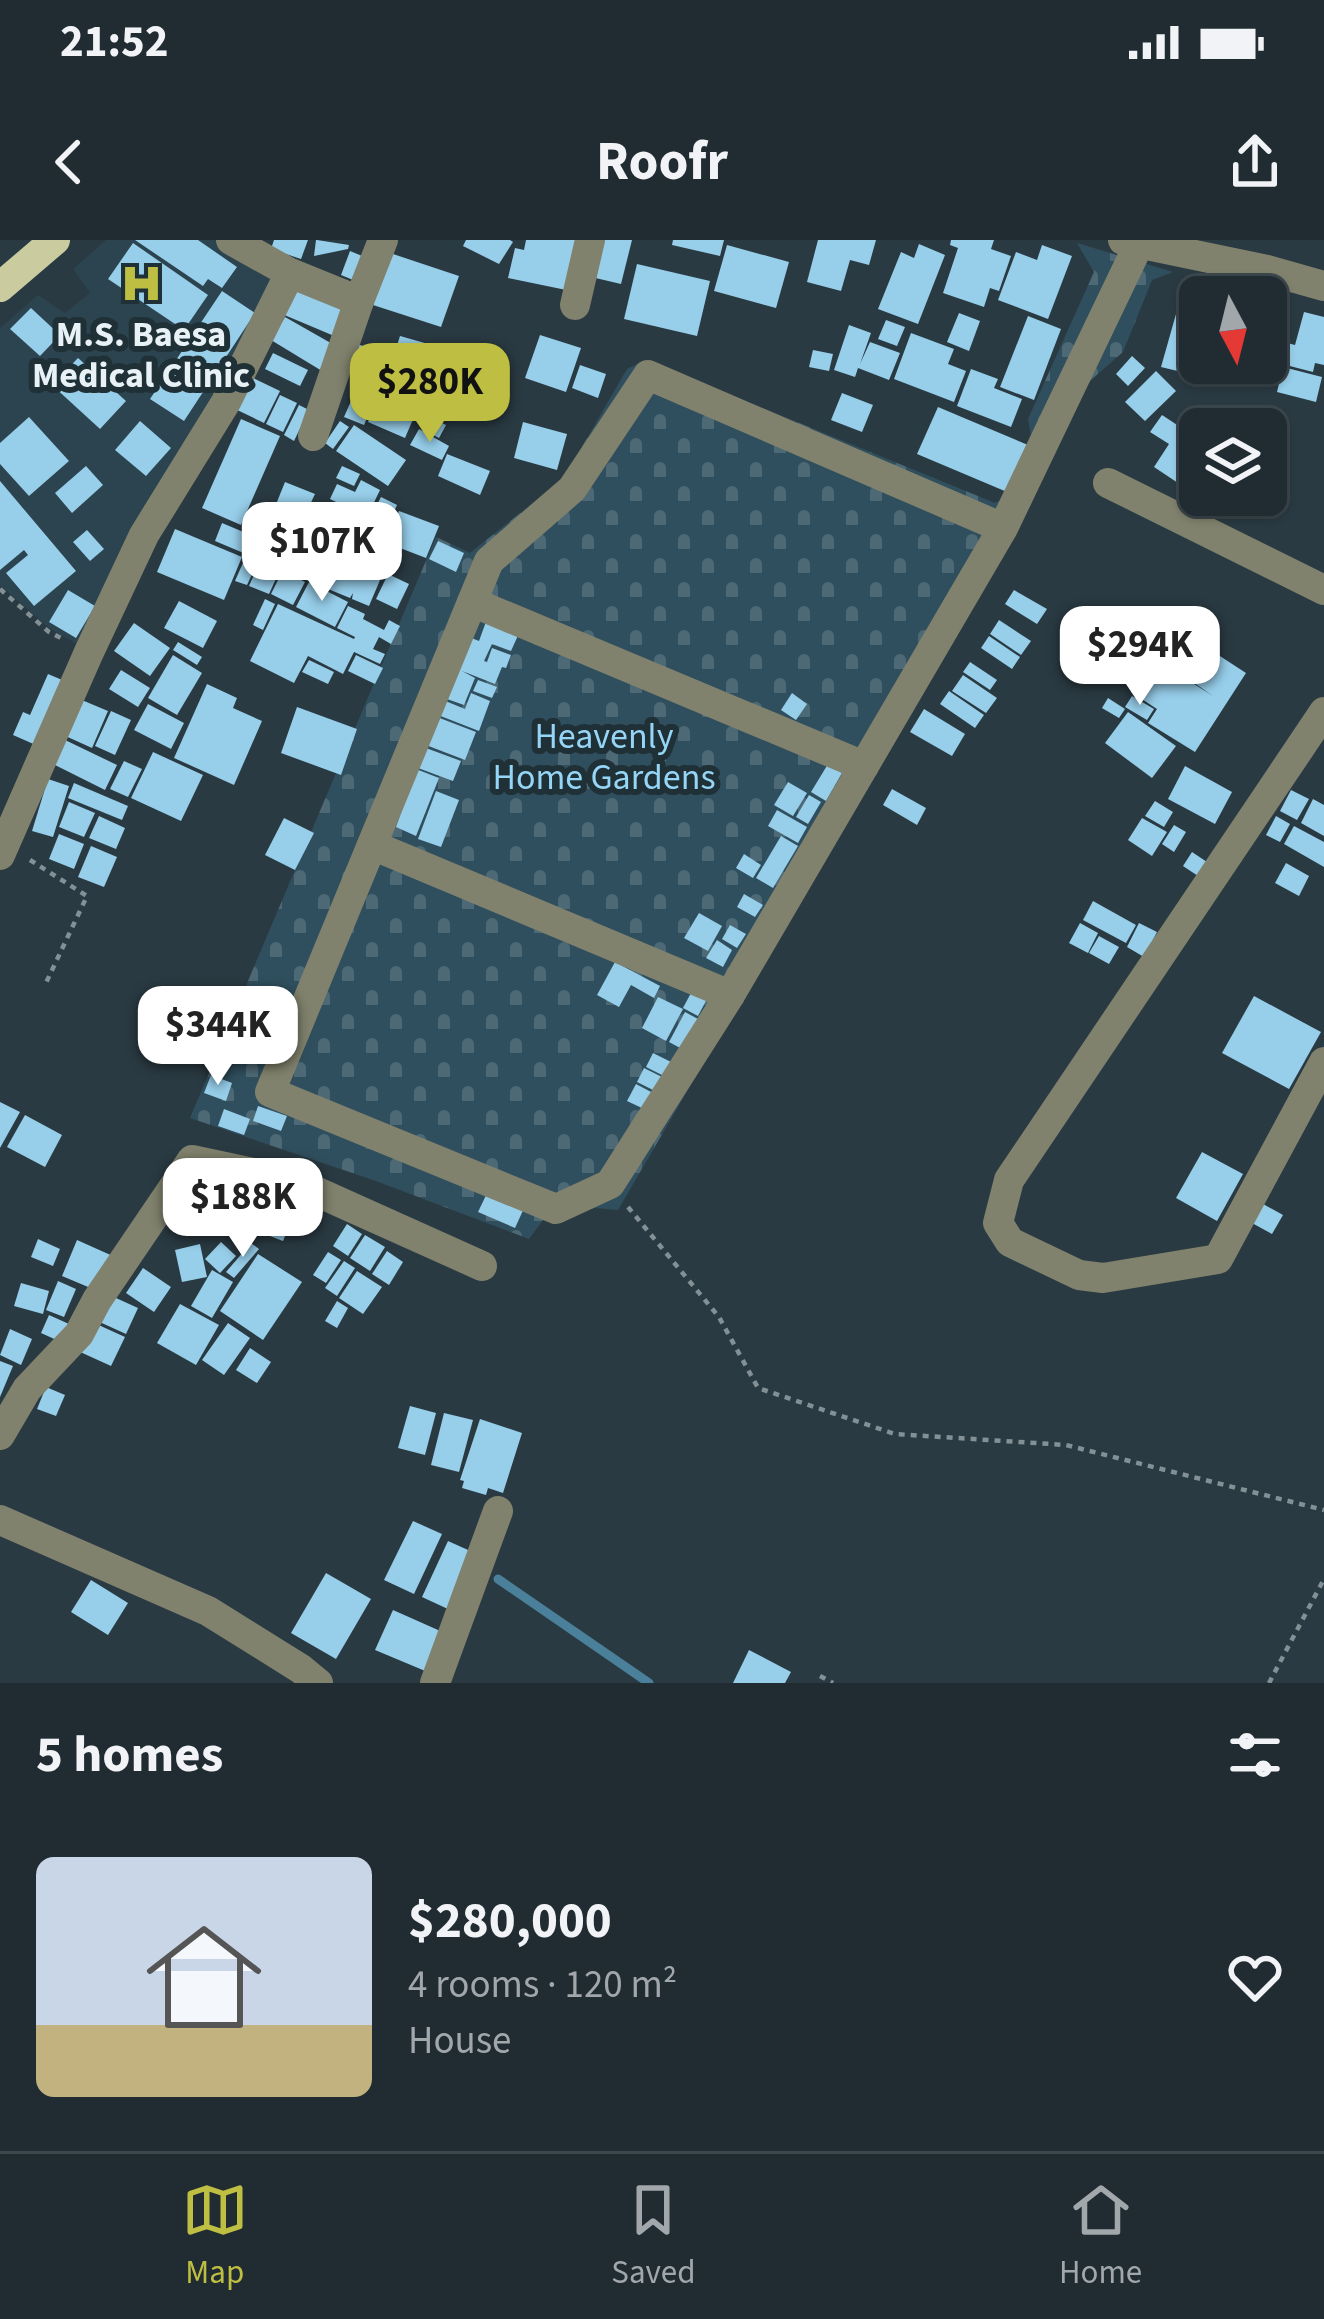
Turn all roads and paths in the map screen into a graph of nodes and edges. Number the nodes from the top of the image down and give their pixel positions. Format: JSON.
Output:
{"nodes":[{"id":1,"x":55,"y":240,"type":"edge"},
{"id":2,"x":231,"y":240,"type":"edge"},
{"id":3,"x":383,"y":240,"type":"edge"},
{"id":4,"x":590,"y":240,"type":"edge"},
{"id":5,"x":1131,"y":242,"type":"edge"},
{"id":6,"x":290,"y":273,"type":"junction"},
{"id":7,"x":1324,"y":286,"type":"edge"},
{"id":8,"x":0,"y":287,"type":"edge"},
{"id":9,"x":359,"y":301,"type":"junction"},
{"id":10,"x":575,"y":305,"type":"dead end"},
{"id":11,"x":313,"y":436,"type":"dead end"},
{"id":12,"x":1108,"y":484,"type":"dead end"},
{"id":13,"x":1003,"y":528,"type":"junction"},
{"id":14,"x":0,"y":590,"type":"edge"},
{"id":15,"x":1324,"y":590,"type":"edge"},
{"id":16,"x":472,"y":602,"type":"junction"},
{"id":17,"x":89,"y":652,"type":"junction"},
{"id":18,"x":1324,"y":712,"type":"edge"},
{"id":19,"x":864,"y":766,"type":"junction"},
{"id":20,"x":372,"y":845,"type":"junction"},
{"id":21,"x":3,"y":849,"type":"edge"},
{"id":22,"x":45,"y":985,"type":"dead end"},
{"id":23,"x":730,"y":995,"type":"junction"},
{"id":24,"x":1324,"y":1062,"type":"edge"},
{"id":25,"x":610,"y":1184,"type":"junction"},
{"id":26,"x":482,"y":1266,"type":"dead end"},
{"id":27,"x":0,"y":1435,"type":"edge"},
{"id":28,"x":1324,"y":1510,"type":"edge"},
{"id":29,"x":498,"y":1511,"type":"dead end"},
{"id":30,"x":0,"y":1520,"type":"edge"},
{"id":31,"x":1324,"y":1579,"type":"edge"},
{"id":32,"x":820,"y":1676,"type":"dead end"},
{"id":33,"x":318,"y":1683,"type":"edge"},
{"id":34,"x":435,"y":1683,"type":"edge"},
{"id":35,"x":833,"y":1683,"type":"edge"},
{"id":36,"x":1269,"y":1683,"type":"edge"}],
"edges":[{"from":1,"to":8,"type":"main road"},
{"from":2,"to":6,"type":"street"},
{"from":3,"to":9,"type":"street"},
{"from":4,"to":10,"type":"street"},
{"from":5,"to":7,"type":"street"},
{"from":5,"to":13,"type":"street"},
{"from":6,"to":9,"type":"street"},
{"from":6,"to":17,"type":"street"},
{"from":9,"to":11,"type":"street"},
{"from":12,"to":15,"type":"street"},
{"from":13,"to":16,"type":"street"},
{"from":13,"to":19,"type":"street"},
{"from":14,"to":17,"type":"path"},
{"from":16,"to":19,"type":"street"},
{"from":16,"to":20,"type":"street"},
{"from":17,"to":21,"type":"street"},
{"from":18,"to":24,"type":"street"},
{"from":19,"to":23,"type":"street"},
{"from":20,"to":23,"type":"street"},
{"from":20,"to":25,"type":"street"},
{"from":21,"to":22,"type":"path"},
{"from":23,"to":25,"type":"street"},
{"from":25,"to":28,"type":"path"},
{"from":26,"to":27,"type":"street"},
{"from":29,"to":34,"type":"street"},
{"from":30,"to":33,"type":"street"},
{"from":31,"to":36,"type":"path"},
{"from":32,"to":35,"type":"path"}]}
